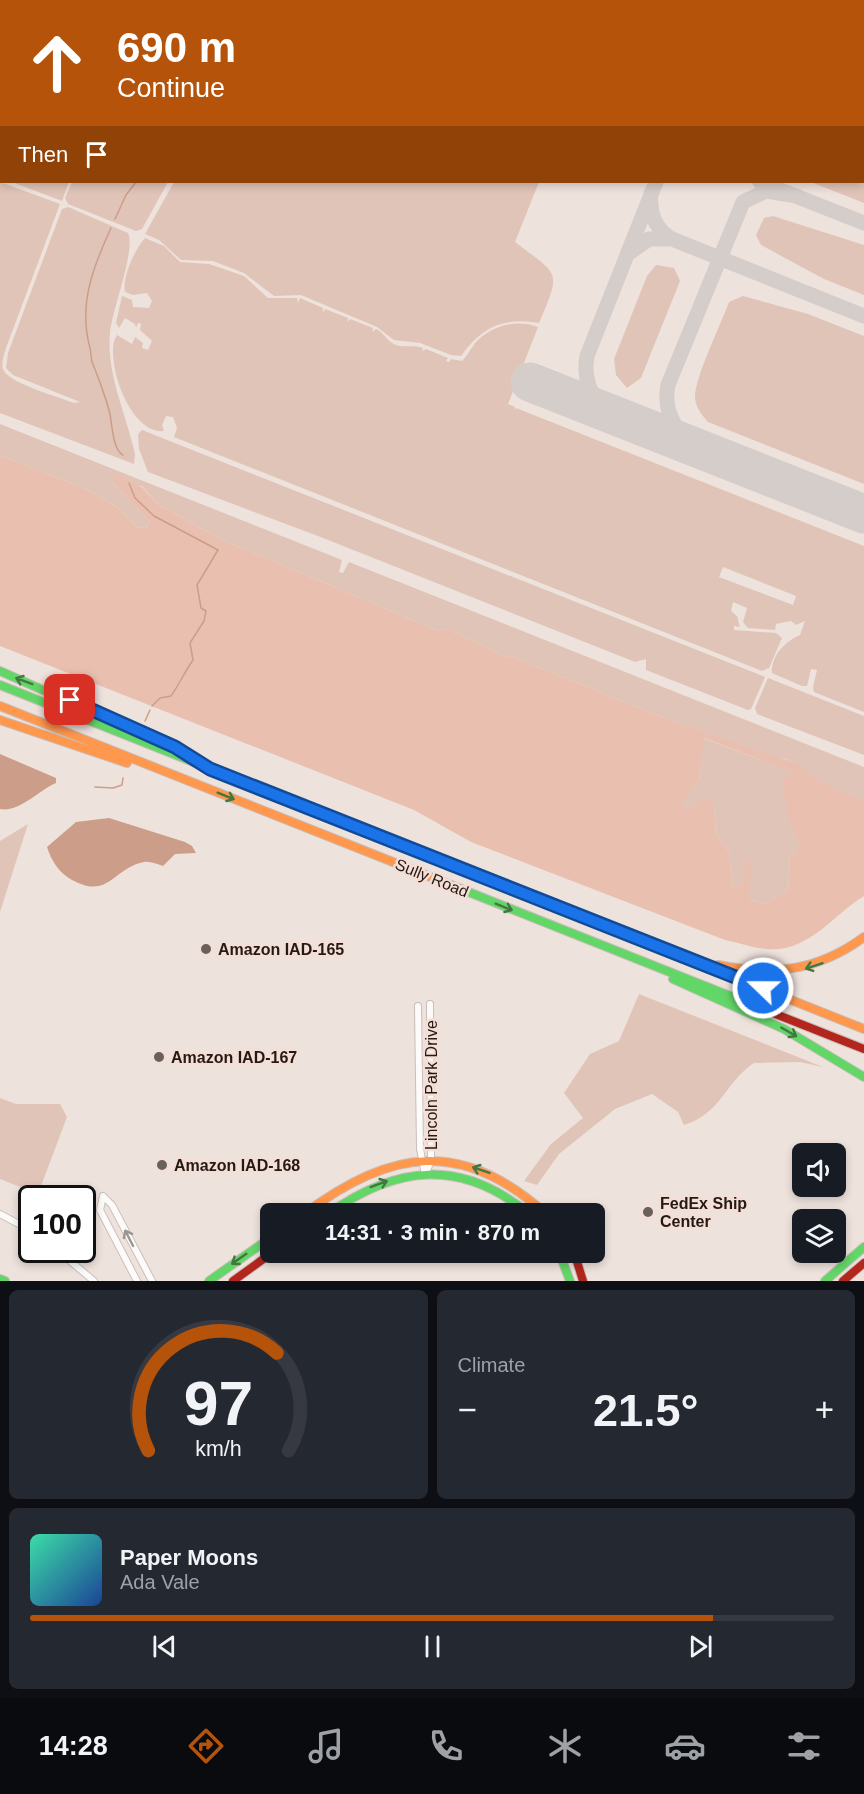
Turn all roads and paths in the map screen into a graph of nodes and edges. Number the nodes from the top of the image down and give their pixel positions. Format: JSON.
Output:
{"nodes":[{"id":1,"x":0,"y":671,"type":"edge"},
{"id":2,"x":0,"y":686,"type":"edge"},
{"id":3,"x":0,"y":706,"type":"edge"},
{"id":4,"x":0,"y":720,"type":"edge"},
{"id":5,"x":210,"y":769,"type":"junction"},
{"id":6,"x":171,"y":775,"type":"junction"},
{"id":7,"x":864,"y":937,"type":"edge"},
{"id":8,"x":682,"y":956,"type":"junction"},
{"id":9,"x":642,"y":961,"type":"junction"},
{"id":10,"x":430,"y":1004,"type":"dead end"},
{"id":11,"x":418,"y":1006,"type":"dead end"},
{"id":12,"x":864,"y":1029,"type":"edge"},
{"id":13,"x":864,"y":1049,"type":"edge"},
{"id":14,"x":864,"y":1077,"type":"edge"},
{"id":15,"x":421,"y":1161,"type":"junction"},
{"id":16,"x":431,"y":1161,"type":"junction"},
{"id":17,"x":425,"y":1175,"type":"junction"},
{"id":18,"x":321,"y":1203,"type":"edge"},
{"id":19,"x":343,"y":1203,"type":"edge"},
{"id":20,"x":515,"y":1203,"type":"edge"},
{"id":21,"x":533,"y":1203,"type":"edge"},
{"id":22,"x":0,"y":1214,"type":"edge"},
{"id":23,"x":18,"y":1224,"type":"edge"},
{"id":24,"x":260,"y":1245,"type":"edge"},
{"id":25,"x":864,"y":1247,"type":"edge"},
{"id":26,"x":260,"y":1261,"type":"edge"},
{"id":27,"x":73,"y":1263,"type":"edge"},
{"id":28,"x":563,"y":1263,"type":"edge"},
{"id":29,"x":578,"y":1263,"type":"edge"},
{"id":30,"x":864,"y":1263,"type":"edge"},
{"id":31,"x":0,"y":1279,"type":"edge"},
{"id":32,"x":5,"y":1281,"type":"edge"},
{"id":33,"x":94,"y":1281,"type":"edge"},
{"id":34,"x":137,"y":1281,"type":"edge"},
{"id":35,"x":153,"y":1281,"type":"edge"},
{"id":36,"x":209,"y":1281,"type":"edge"},
{"id":37,"x":233,"y":1281,"type":"edge"},
{"id":38,"x":570,"y":1281,"type":"edge"},
{"id":39,"x":584,"y":1281,"type":"edge"},
{"id":40,"x":825,"y":1281,"type":"edge"},
{"id":41,"x":843,"y":1281,"type":"edge"}],
"edges":[{"from":5,"to":1,"type":"main road","one_way":true},
{"from":2,"to":5,"type":"main road","name":"Sully Road"},
{"from":3,"to":6,"type":"main road","name":"Sully Road"},
{"from":4,"to":6,"type":"main road"},
{"from":5,"to":8,"type":"main road","name":"Sully Road"},
{"from":6,"to":9,"type":"main road","name":"Sully Road","one_way":true},
{"from":7,"to":8,"type":"main road","one_way":true},
{"from":8,"to":12,"type":"main road","name":"Sully Road"},
{"from":9,"to":13,"type":"main road","name":"Sully Road"},
{"from":9,"to":14,"type":"main road","one_way":true},
{"from":10,"to":16,"type":"street","name":"Lincoln Park Drive"},
{"from":11,"to":15,"type":"street","name":"Lincoln Park Drive"},
{"from":15,"to":16,"type":"main road"},
{"from":15,"to":17,"type":"street","name":"Lincoln Park Drive"},
{"from":15,"to":18,"type":"main road"},
{"from":16,"to":17,"type":"street","name":"Lincoln Park Drive"},
{"from":21,"to":16,"type":"main road","one_way":true},
{"from":19,"to":17,"type":"main road","one_way":true},
{"from":17,"to":20,"type":"main road"},
{"from":22,"to":23,"type":"street"},
{"from":24,"to":36,"type":"main road","one_way":true},
{"from":25,"to":40,"type":"main road"},
{"from":26,"to":37,"type":"main road"},
{"from":27,"to":33,"type":"street"},
{"from":28,"to":38,"type":"main road"},
{"from":29,"to":39,"type":"main road"},
{"from":30,"to":41,"type":"main road"},
{"from":31,"to":32,"type":"main road"},
{"from":35,"to":34,"type":"street","one_way":true}]}
